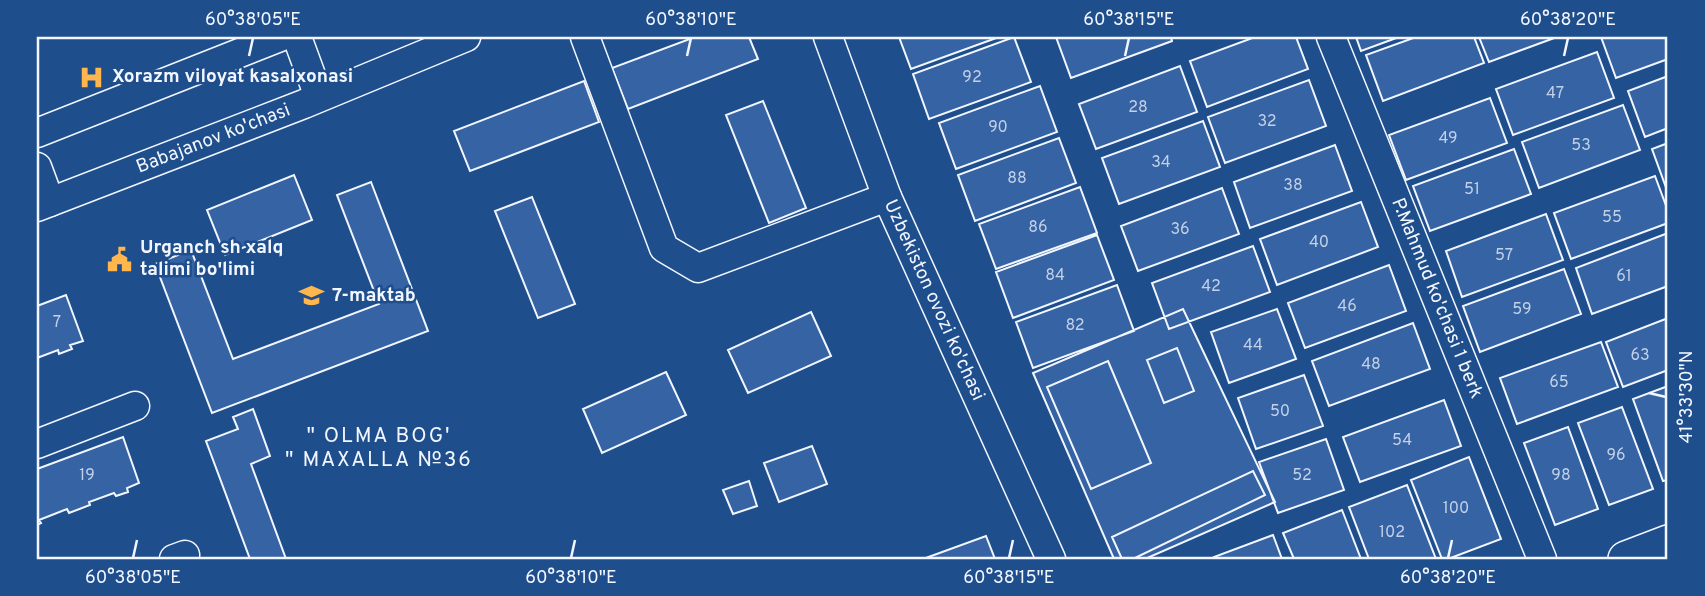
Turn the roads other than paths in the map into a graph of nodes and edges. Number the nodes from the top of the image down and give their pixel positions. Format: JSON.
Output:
{"nodes":[{"id":1,"x":280,"y":37,"type":"edge"},
{"id":2,"x":297,"y":37,"type":"edge"},
{"id":3,"x":466,"y":37,"type":"edge"},
{"id":4,"x":585,"y":37,"type":"edge"},
{"id":5,"x":828,"y":37,"type":"edge"},
{"id":6,"x":1331,"y":37,"type":"edge"},
{"id":7,"x":319,"y":97,"type":"junction"},
{"id":8,"x":37,"y":133,"type":"edge"},
{"id":9,"x":37,"y":167,"type":"edge"},
{"id":10,"x":887,"y":197,"type":"junction"},
{"id":11,"x":43,"y":204,"type":"edge"},
{"id":12,"x":135,"y":406,"type":"dead end"},
{"id":13,"x":37,"y":444,"type":"edge"},
{"id":14,"x":1668,"y":543,"type":"edge"},
{"id":15,"x":1051,"y":559,"type":"edge"},
{"id":16,"x":1542,"y":559,"type":"edge"},
{"id":17,"x":1626,"y":559,"type":"edge"}],
"edges":[{"from":1,"to":8,"type":"street"},
{"from":2,"to":7,"type":"street"},
{"from":3,"to":7,"type":"street","name":"Babajanov ko'chasi"},
{"from":4,"to":10,"type":"street"},
{"from":5,"to":10,"type":"street","name":"Uzbekiston ovozi ko'chasi"},
{"from":6,"to":16,"type":"street","name":"P.Mahmud ko'chasi 1 berk"},
{"from":7,"to":11,"type":"street","name":"Babajanov ko'chasi"},
{"from":9,"to":11,"type":"street"},
{"from":10,"to":15,"type":"street","name":"Uzbekiston ovozi ko'chasi"},
{"from":12,"to":13,"type":"street"},
{"from":14,"to":17,"type":"main road"}]}
